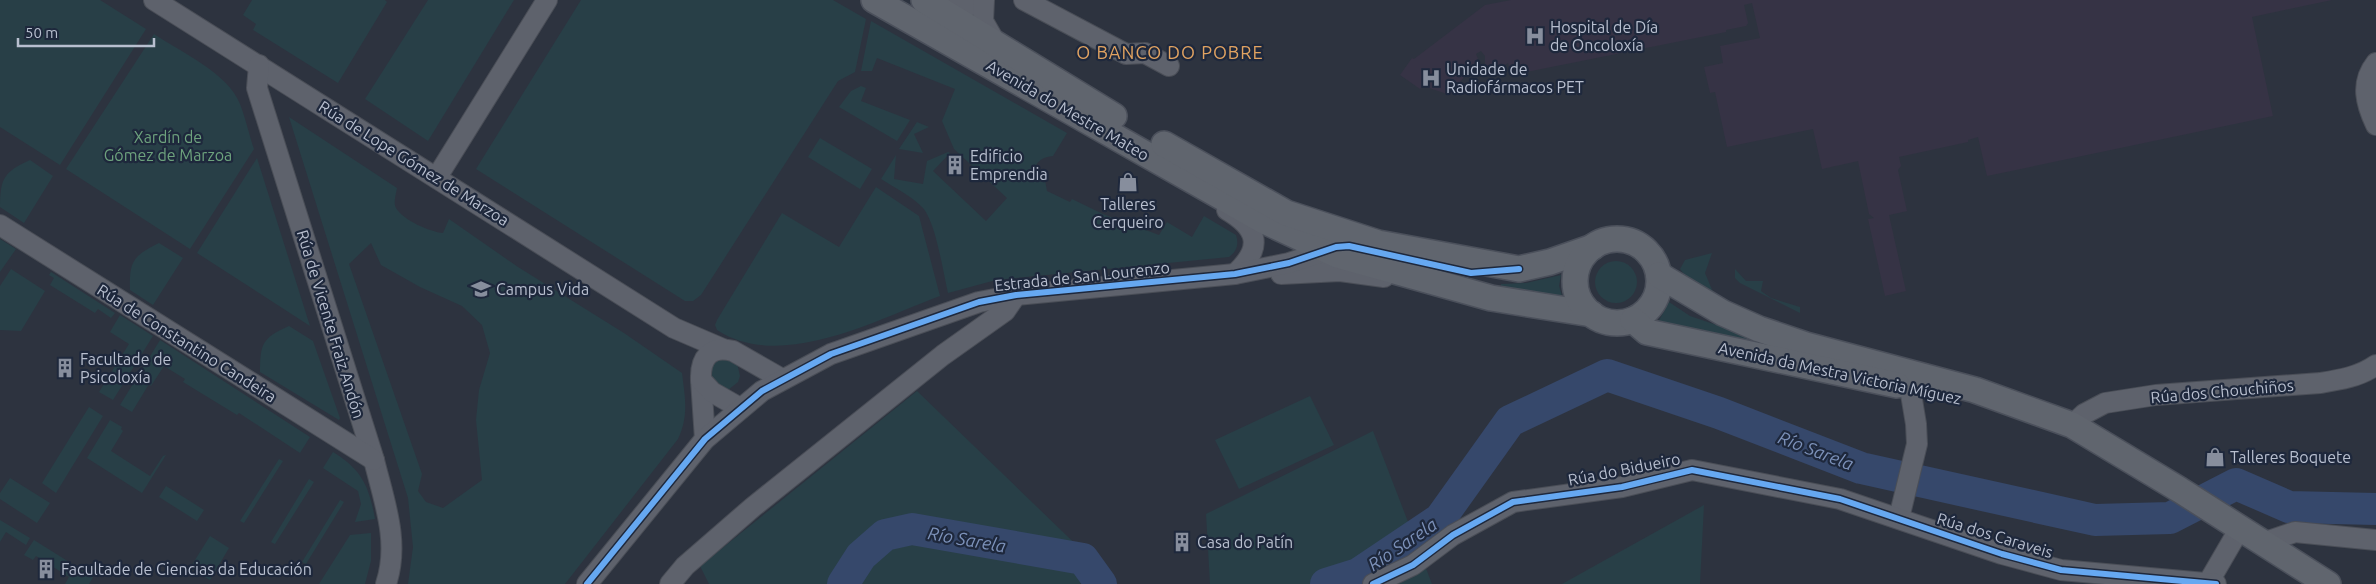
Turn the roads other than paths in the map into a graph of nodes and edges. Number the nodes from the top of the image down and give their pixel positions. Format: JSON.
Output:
{"nodes":[{"id":1,"x":154,"y":0,"type":"edge"},
{"id":2,"x":547,"y":0,"type":"edge"},
{"id":3,"x":874,"y":0,"type":"edge"},
{"id":4,"x":924,"y":0,"type":"edge"},
{"id":5,"x":939,"y":0,"type":"edge"},
{"id":6,"x":979,"y":0,"type":"edge"},
{"id":7,"x":984,"y":0,"type":"edge"},
{"id":8,"x":1024,"y":0,"type":"edge"},
{"id":9,"x":995,"y":42,"type":"junction"},
{"id":10,"x":2376,"y":63,"type":"edge"},
{"id":11,"x":259,"y":66,"type":"junction"},
{"id":12,"x":1169,"y":66,"type":"dead end"},
{"id":13,"x":1028,"y":87,"type":"junction"},
{"id":14,"x":2376,"y":126,"type":"edge"},
{"id":15,"x":437,"y":178,"type":"junction"},
{"id":16,"x":0,"y":224,"type":"edge"},
{"id":17,"x":1593,"y":247,"type":"junction"},
{"id":18,"x":1327,"y":251,"type":"junction"},
{"id":19,"x":1519,"y":269,"type":"junction"},
{"id":20,"x":1235,"y":274,"type":"junction"},
{"id":21,"x":1659,"y":275,"type":"junction"},
{"id":22,"x":1416,"y":278,"type":"junction"},
{"id":23,"x":1016,"y":295,"type":"junction"},
{"id":24,"x":1592,"y":314,"type":"junction"},
{"id":25,"x":1632,"y":320,"type":"junction"},
{"id":26,"x":674,"y":328,"type":"junction"},
{"id":27,"x":724,"y":349,"type":"junction"},
{"id":28,"x":2372,"y":371,"type":"edge"},
{"id":29,"x":700,"y":375,"type":"junction"},
{"id":30,"x":782,"y":378,"type":"junction"},
{"id":31,"x":1910,"y":388,"type":"junction"},
{"id":32,"x":740,"y":408,"type":"junction"},
{"id":33,"x":2062,"y":421,"type":"junction"},
{"id":34,"x":705,"y":438,"type":"junction"},
{"id":35,"x":374,"y":460,"type":"junction"},
{"id":36,"x":1901,"y":512,"type":"junction"},
{"id":37,"x":2233,"y":524,"type":"junction"},
{"id":38,"x":2376,"y":540,"type":"edge"},
{"id":39,"x":2263,"y":543,"type":"junction"},
{"id":40,"x":2091,"y":578,"type":"edge"},
{"id":41,"x":2212,"y":583,"type":"edge"},
{"id":42,"x":386,"y":584,"type":"edge"},
{"id":43,"x":588,"y":584,"type":"edge"},
{"id":44,"x":670,"y":584,"type":"edge"},
{"id":45,"x":1373,"y":584,"type":"edge"},
{"id":46,"x":2328,"y":584,"type":"edge"}],
"edges":[{"from":1,"to":11,"type":"street","name":"Rúa de Lope Gómez de Marzoa"},
{"from":2,"to":15,"type":"street"},
{"from":3,"to":13,"type":"main road","name":"Avenida do Mestre Mateo"},
{"from":4,"to":9,"type":"main road","name":"Avenida do Mestre Mateo"},
{"from":5,"to":6,"type":"street"},
{"from":7,"to":9,"type":"street"},
{"from":8,"to":12,"type":"street"},
{"from":9,"to":19,"type":"main road","name":"Avenida do Mestre Mateo"},
{"from":10,"to":14,"type":"street"},
{"from":11,"to":15,"type":"street","name":"Rúa de Lope Gómez de Marzoa"},
{"from":11,"to":35,"type":"street","name":"Rúa de Vicente Fraiz Andón"},
{"from":13,"to":18,"type":"main road","name":"Avenida do Mestre Mateo"},
{"from":13,"to":20,"type":"street"},
{"from":15,"to":26,"type":"street","name":"Rúa de Lope Gómez de Marzoa"},
{"from":16,"to":35,"type":"street","name":"Rúa de Constantino Candeira"},
{"from":17,"to":19,"type":"main road"},
{"from":17,"to":21,"type":"main road"},
{"from":17,"to":24,"type":"main road"},
{"from":18,"to":19,"type":"street"},
{"from":18,"to":20,"type":"street"},
{"from":18,"to":22,"type":"main road"},
{"from":20,"to":22,"type":"street"},
{"from":20,"to":23,"type":"street","name":"Estrada de San Lourenzo"},
{"from":21,"to":25,"type":"main road"},
{"from":21,"to":33,"type":"main road","name":"Avenida da Mestra Victoria Míguez"},
{"from":22,"to":24,"type":"main road"},
{"from":23,"to":30,"type":"street","name":"Estrada de San Lourenzo"},
{"from":23,"to":44,"type":"street"},
{"from":24,"to":25,"type":"main road"},
{"from":25,"to":31,"type":"main road","name":"Avenida da Mestra Victoria Míguez"},
{"from":26,"to":27,"type":"street","name":"Rúa de Lope Gómez de Marzoa"},
{"from":26,"to":29,"type":"street","name":"Rúa de Lope Gómez de Marzoa"},
{"from":27,"to":29,"type":"street"},
{"from":27,"to":30,"type":"street","name":"Rúa de Lope Gómez de Marzoa"},
{"from":28,"to":33,"type":"street","name":"Rúa dos Chouchiños"},
{"from":29,"to":32,"type":"street","name":"Rúa de Lope Gómez de Marzoa"},
{"from":29,"to":34,"type":"street","name":"Rúa de Lope Gómez de Marzoa"},
{"from":30,"to":32,"type":"street","name":"Estrada de San Lourenzo"},
{"from":31,"to":33,"type":"main road","name":"Avenida da Mestra Victoria Míguez"},
{"from":31,"to":36,"type":"street"},
{"from":32,"to":34,"type":"street","name":"Estrada de San Lourenzo"},
{"from":33,"to":37,"type":"main road","name":"Avenida da Mestra Victoria Míguez"},
{"from":34,"to":43,"type":"street","name":"Estrada de San Lourenzo"},
{"from":35,"to":42,"type":"street","name":"Rúa de Vicente Fraiz Andón"},
{"from":36,"to":40,"type":"street","name":"Rúa dos Caraveis"},
{"from":36,"to":45,"type":"street","name":"Rúa do Bidueiro"},
{"from":37,"to":39,"type":"main road","name":"Avenida da Mestra Victoria Míguez"},
{"from":37,"to":41,"type":"street"},
{"from":38,"to":39,"type":"street"},
{"from":39,"to":46,"type":"main road","name":"Avenida da Mestra Victoria Míguez"},
{"from":40,"to":41,"type":"street","name":"Rúa dos Caraveis"}]}
